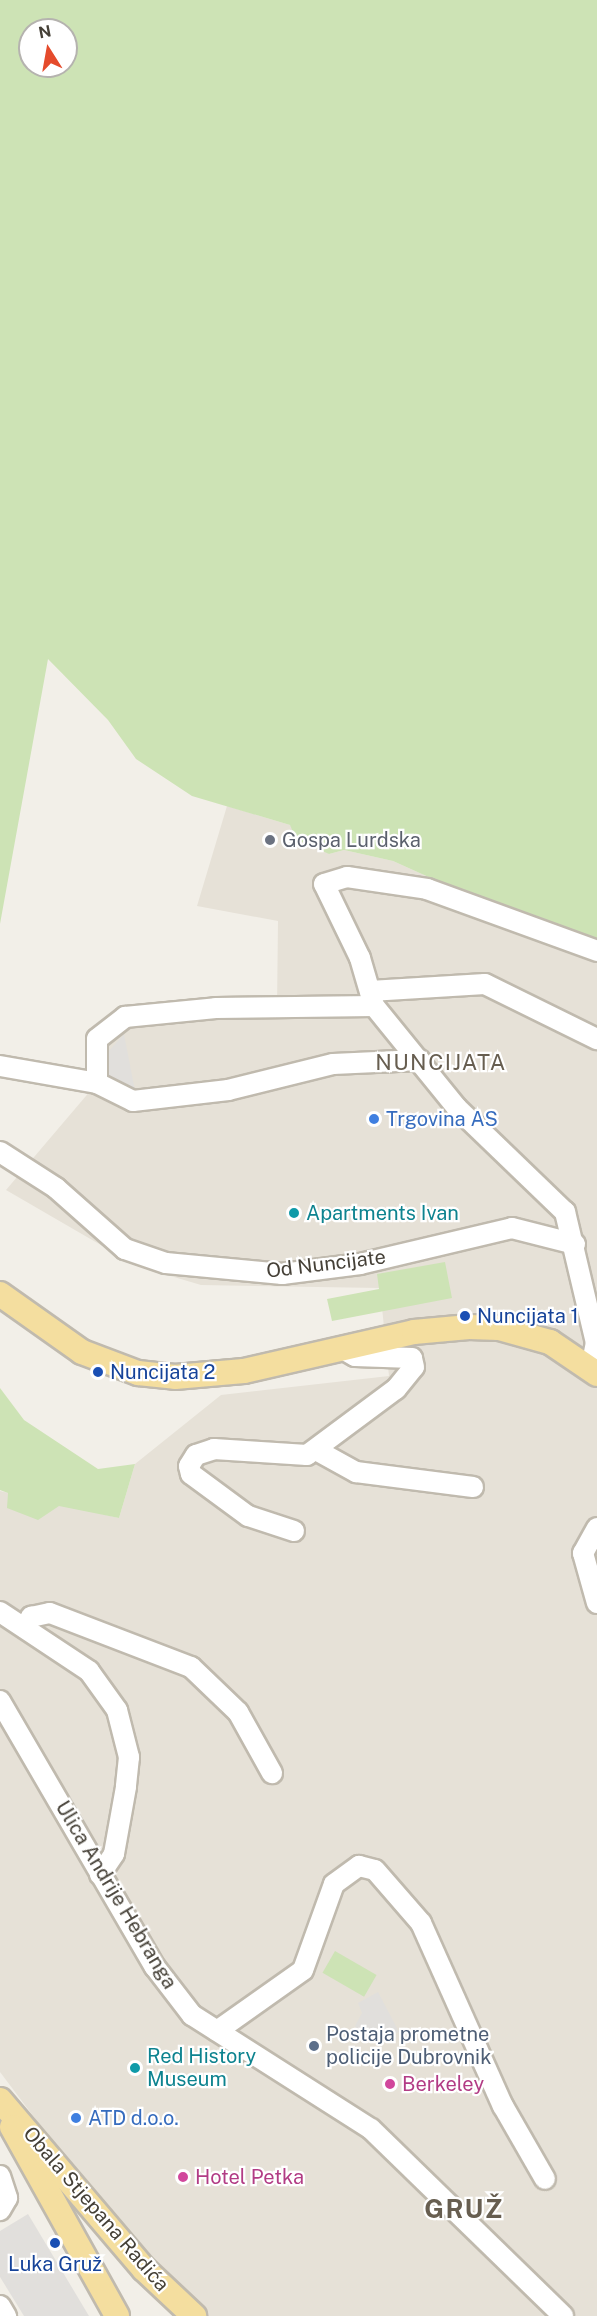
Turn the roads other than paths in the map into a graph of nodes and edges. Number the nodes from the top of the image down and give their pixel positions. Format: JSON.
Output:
{"nodes":[{"id":1,"x":597,"y":951,"type":"edge"},
{"id":2,"x":372,"y":998,"type":"junction"},
{"id":3,"x":597,"y":1040,"type":"edge"},
{"id":4,"x":420,"y":1060,"type":"junction"},
{"id":5,"x":0,"y":1066,"type":"edge"},
{"id":6,"x":97,"y":1083,"type":"junction"},
{"id":7,"x":0,"y":1152,"type":"edge"},
{"id":8,"x":574,"y":1244,"type":"junction"},
{"id":9,"x":0,"y":1294,"type":"edge"},
{"id":10,"x":341,"y":1348,"type":"junction"},
{"id":11,"x":594,"y":1371,"type":"edge"},
{"id":12,"x":316,"y":1450,"type":"junction"},
{"id":13,"x":473,"y":1487,"type":"dead end"},
{"id":14,"x":597,"y":1528,"type":"edge"},
{"id":15,"x":294,"y":1531,"type":"dead end"},
{"id":16,"x":597,"y":1603,"type":"edge"},
{"id":17,"x":0,"y":1612,"type":"edge"},
{"id":18,"x":25,"y":1628,"type":"junction"},
{"id":19,"x":0,"y":1701,"type":"edge"},
{"id":20,"x":272,"y":1773,"type":"dead end"},
{"id":21,"x":100,"y":1875,"type":"junction"},
{"id":22,"x":217,"y":2031,"type":"junction"},
{"id":23,"x":0,"y":2102,"type":"edge"},
{"id":24,"x":0,"y":2176,"type":"edge"},
{"id":25,"x":545,"y":2179,"type":"dead end"},
{"id":26,"x":0,"y":2210,"type":"edge"},
{"id":27,"x":121,"y":2241,"type":"junction"},
{"id":28,"x":86,"y":2264,"type":"junction"},
{"id":29,"x":0,"y":2306,"type":"edge"},
{"id":30,"x":6,"y":2316,"type":"edge"},
{"id":31,"x":117,"y":2316,"type":"edge"},
{"id":32,"x":194,"y":2316,"type":"edge"},
{"id":33,"x":563,"y":2316,"type":"edge"}],
"edges":[{"from":1,"to":2,"type":"street"},
{"from":2,"to":3,"type":"street"},
{"from":2,"to":4,"type":"street"},
{"from":2,"to":6,"type":"street"},
{"from":4,"to":6,"type":"street"},
{"from":4,"to":8,"type":"street"},
{"from":5,"to":6,"type":"street"},
{"from":7,"to":8,"type":"street","name":"Od Nuncijate"},
{"from":8,"to":11,"type":"street"},
{"from":9,"to":10,"type":"main road"},
{"from":10,"to":11,"type":"main road"},
{"from":10,"to":12,"type":"street"},
{"from":12,"to":13,"type":"street"},
{"from":12,"to":15,"type":"street"},
{"from":14,"to":16,"type":"street"},
{"from":17,"to":18,"type":"street"},
{"from":18,"to":20,"type":"street"},
{"from":18,"to":21,"type":"street"},
{"from":19,"to":21,"type":"street","name":"Ulica Andrije Hebranga"},
{"from":21,"to":22,"type":"street","name":"Ulica Andrije Hebranga"},
{"from":22,"to":25,"type":"street"},
{"from":22,"to":33,"type":"street","name":"Ulica Andrije Hebranga"},
{"from":23,"to":27,"type":"main road","name":"Obala Stjepana Radića"},
{"from":23,"to":28,"type":"main road","name":"Obala Stjepana Radića"},
{"from":24,"to":26,"type":"street"},
{"from":27,"to":28,"type":"main road"},
{"from":27,"to":32,"type":"main road","name":"Obala Stjepana Radića"},
{"from":28,"to":31,"type":"main road","name":"Obala Stjepana Radića"},
{"from":29,"to":30,"type":"street"}]}
